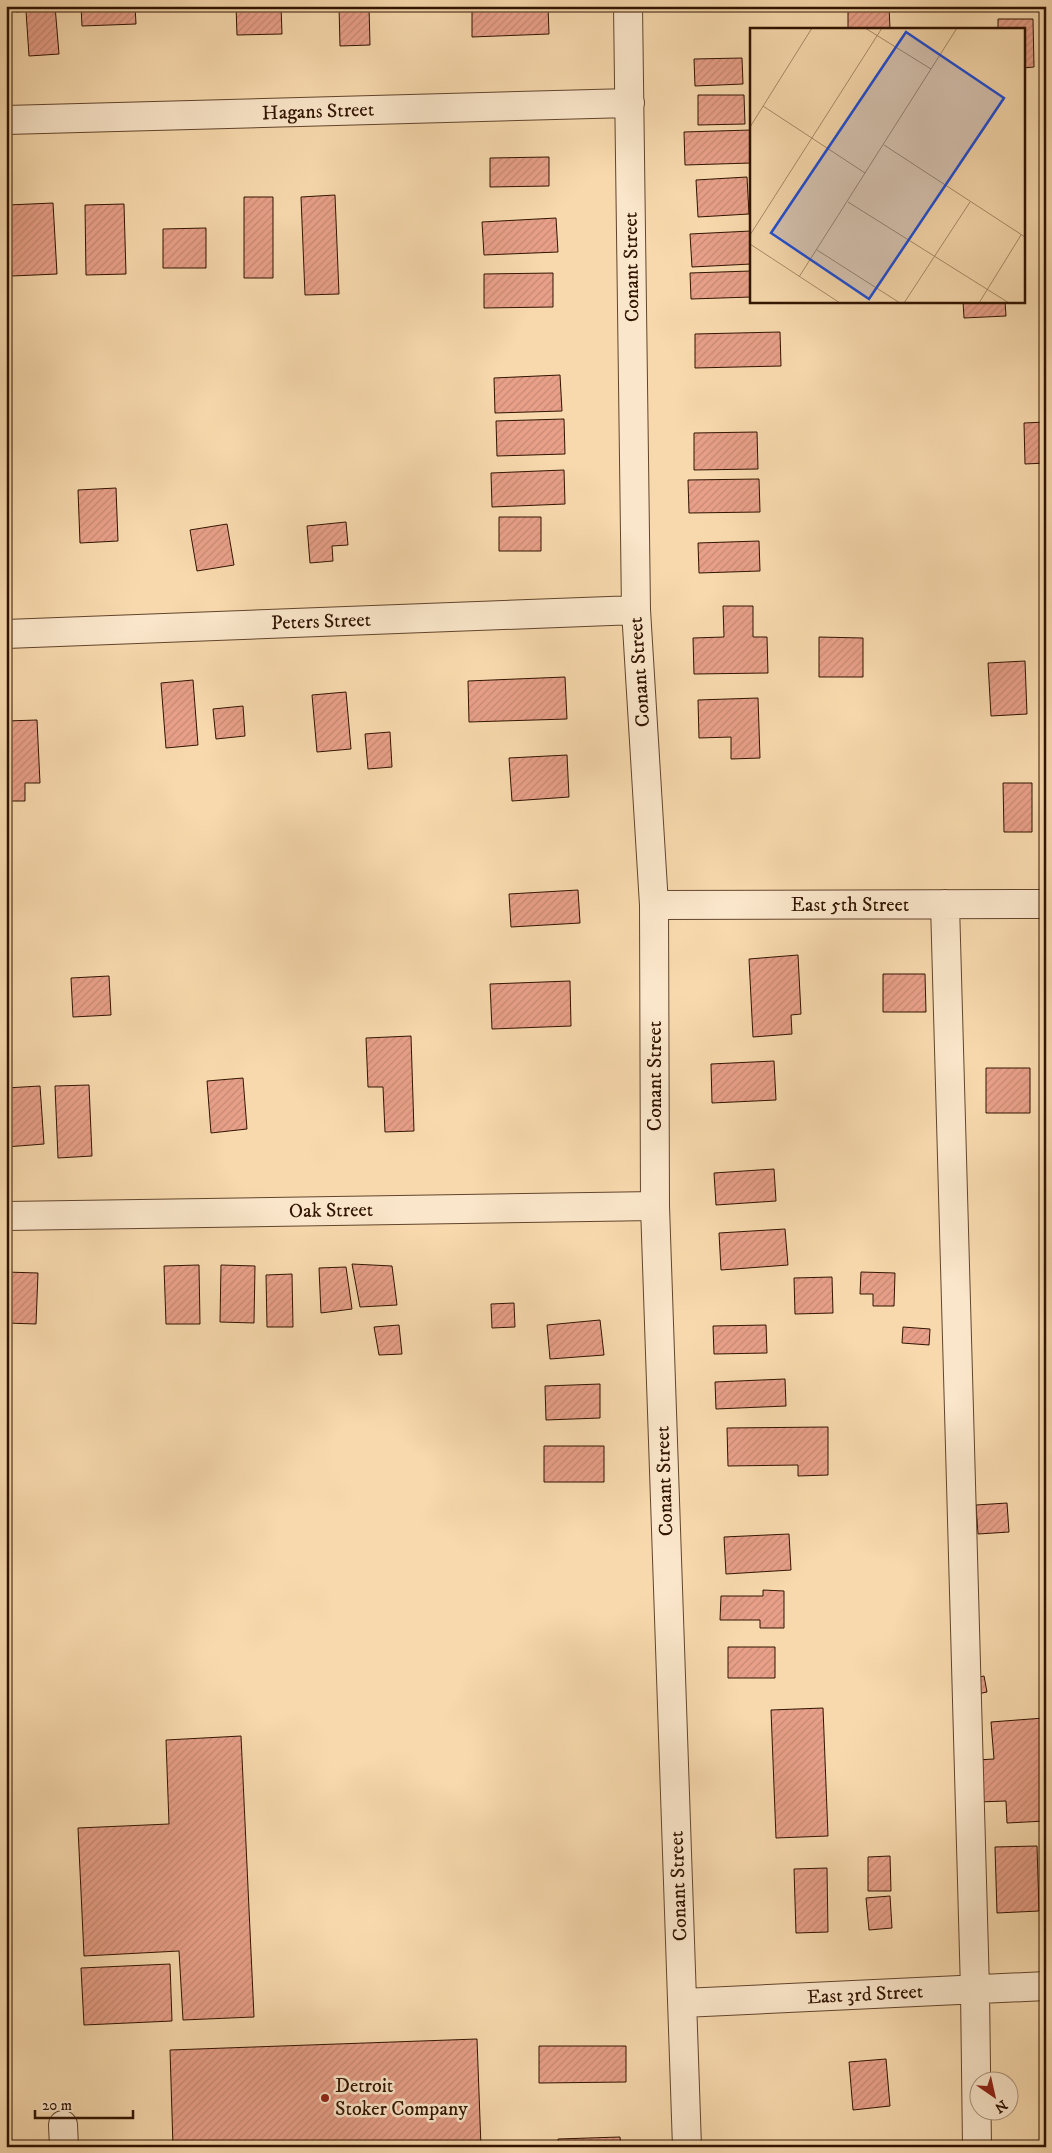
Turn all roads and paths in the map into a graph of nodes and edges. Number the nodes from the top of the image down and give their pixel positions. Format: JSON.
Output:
{"nodes":[{"id":1,"x":628,"y":6,"type":"edge"},
{"id":2,"x":630,"y":103,"type":"junction"},
{"id":3,"x":6,"y":120,"type":"edge"},
{"id":4,"x":636,"y":610,"type":"junction"},
{"id":5,"x":6,"y":634,"type":"edge"},
{"id":6,"x":945,"y":904,"type":"junction"},
{"id":7,"x":1046,"y":904,"type":"edge"},
{"id":8,"x":654,"y":905,"type":"junction"},
{"id":9,"x":655,"y":1206,"type":"junction"},
{"id":10,"x":6,"y":1216,"type":"edge"},
{"id":11,"x":1046,"y":1986,"type":"edge"},
{"id":12,"x":975,"y":1990,"type":"junction"},
{"id":13,"x":683,"y":2003,"type":"junction"},
{"id":14,"x":687,"y":2147,"type":"edge"},
{"id":15,"x":977,"y":2147,"type":"edge"}],
"edges":[{"from":1,"to":2,"type":"street","name":"Conant Street"},
{"from":2,"to":3,"type":"street","name":"Hagans Street"},
{"from":2,"to":4,"type":"street","name":"Conant Street"},
{"from":4,"to":5,"type":"street","name":"Peters Street"},
{"from":4,"to":8,"type":"street","name":"Conant Street"},
{"from":6,"to":7,"type":"street","name":"East 5th Street"},
{"from":6,"to":8,"type":"street","name":"East 5th Street"},
{"from":6,"to":12,"type":"street"},
{"from":8,"to":9,"type":"street","name":"Conant Street"},
{"from":9,"to":10,"type":"street","name":"Oak Street"},
{"from":9,"to":13,"type":"street","name":"Conant Street"},
{"from":11,"to":12,"type":"street","name":"East 3rd Street"},
{"from":12,"to":13,"type":"street","name":"East 3rd Street"},
{"from":12,"to":15,"type":"street"},
{"from":13,"to":14,"type":"street","name":"Conant Street"}]}
